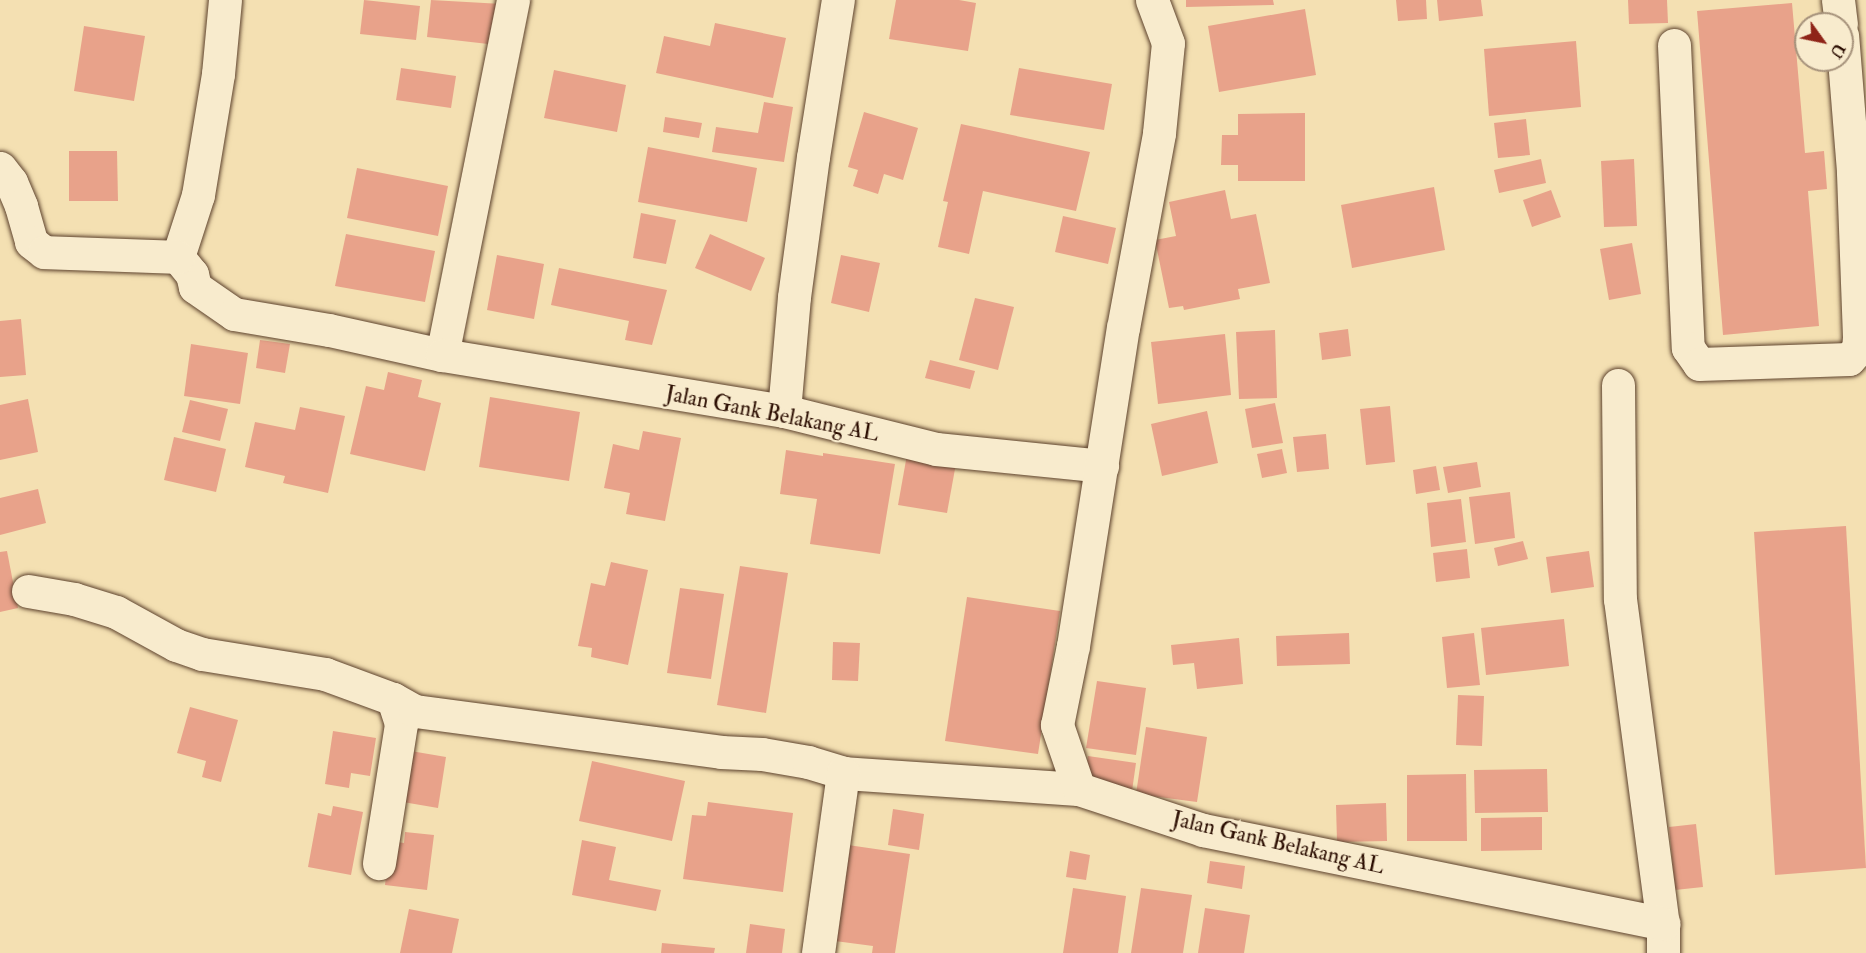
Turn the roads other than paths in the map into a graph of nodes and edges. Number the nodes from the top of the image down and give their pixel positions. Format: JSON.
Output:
{"nodes":[{"id":1,"x":225,"y":0,"type":"edge"},
{"id":2,"x":513,"y":0,"type":"edge"},
{"id":3,"x":838,"y":0,"type":"edge"},
{"id":4,"x":1146,"y":1,"type":"edge"},
{"id":5,"x":1674,"y":45,"type":"dead end"},
{"id":6,"x":1847,"y":72,"type":"edge"},
{"id":7,"x":0,"y":168,"type":"edge"},
{"id":8,"x":1860,"y":171,"type":"edge"},
{"id":9,"x":178,"y":257,"type":"junction"},
{"id":10,"x":442,"y":356,"type":"junction"},
{"id":11,"x":1618,"y":385,"type":"dead end"},
{"id":12,"x":784,"y":411,"type":"junction"},
{"id":13,"x":1102,"y":466,"type":"junction"},
{"id":14,"x":28,"y":591,"type":"dead end"},
{"id":15,"x":393,"y":699,"type":"junction"},
{"id":16,"x":843,"y":773,"type":"junction"},
{"id":17,"x":1079,"y":789,"type":"junction"},
{"id":18,"x":379,"y":863,"type":"dead end"},
{"id":19,"x":1663,"y":938,"type":"edge"},
{"id":20,"x":818,"y":953,"type":"edge"}],
"edges":[{"from":1,"to":9,"type":"street"},
{"from":2,"to":10,"type":"street"},
{"from":3,"to":12,"type":"street"},
{"from":4,"to":13,"type":"street"},
{"from":5,"to":8,"type":"street"},
{"from":6,"to":8,"type":"street"},
{"from":7,"to":9,"type":"street"},
{"from":9,"to":10,"type":"street","name":"Jalan Gank Belakang AL"},
{"from":10,"to":12,"type":"street","name":"Jalan Gank Belakang AL"},
{"from":11,"to":19,"type":"street","name":"Jalan Gank Belakang AL"},
{"from":12,"to":13,"type":"street","name":"Jalan Gank Belakang AL"},
{"from":13,"to":17,"type":"street"},
{"from":14,"to":15,"type":"street","name":"Jalan Gank Belakang AL"},
{"from":15,"to":16,"type":"street","name":"Jalan Gank Belakang AL"},
{"from":15,"to":18,"type":"street"},
{"from":16,"to":17,"type":"street","name":"Jalan Gank Belakang AL"},
{"from":16,"to":20,"type":"street"},
{"from":17,"to":19,"type":"street","name":"Jalan Gank Belakang AL"}]}
